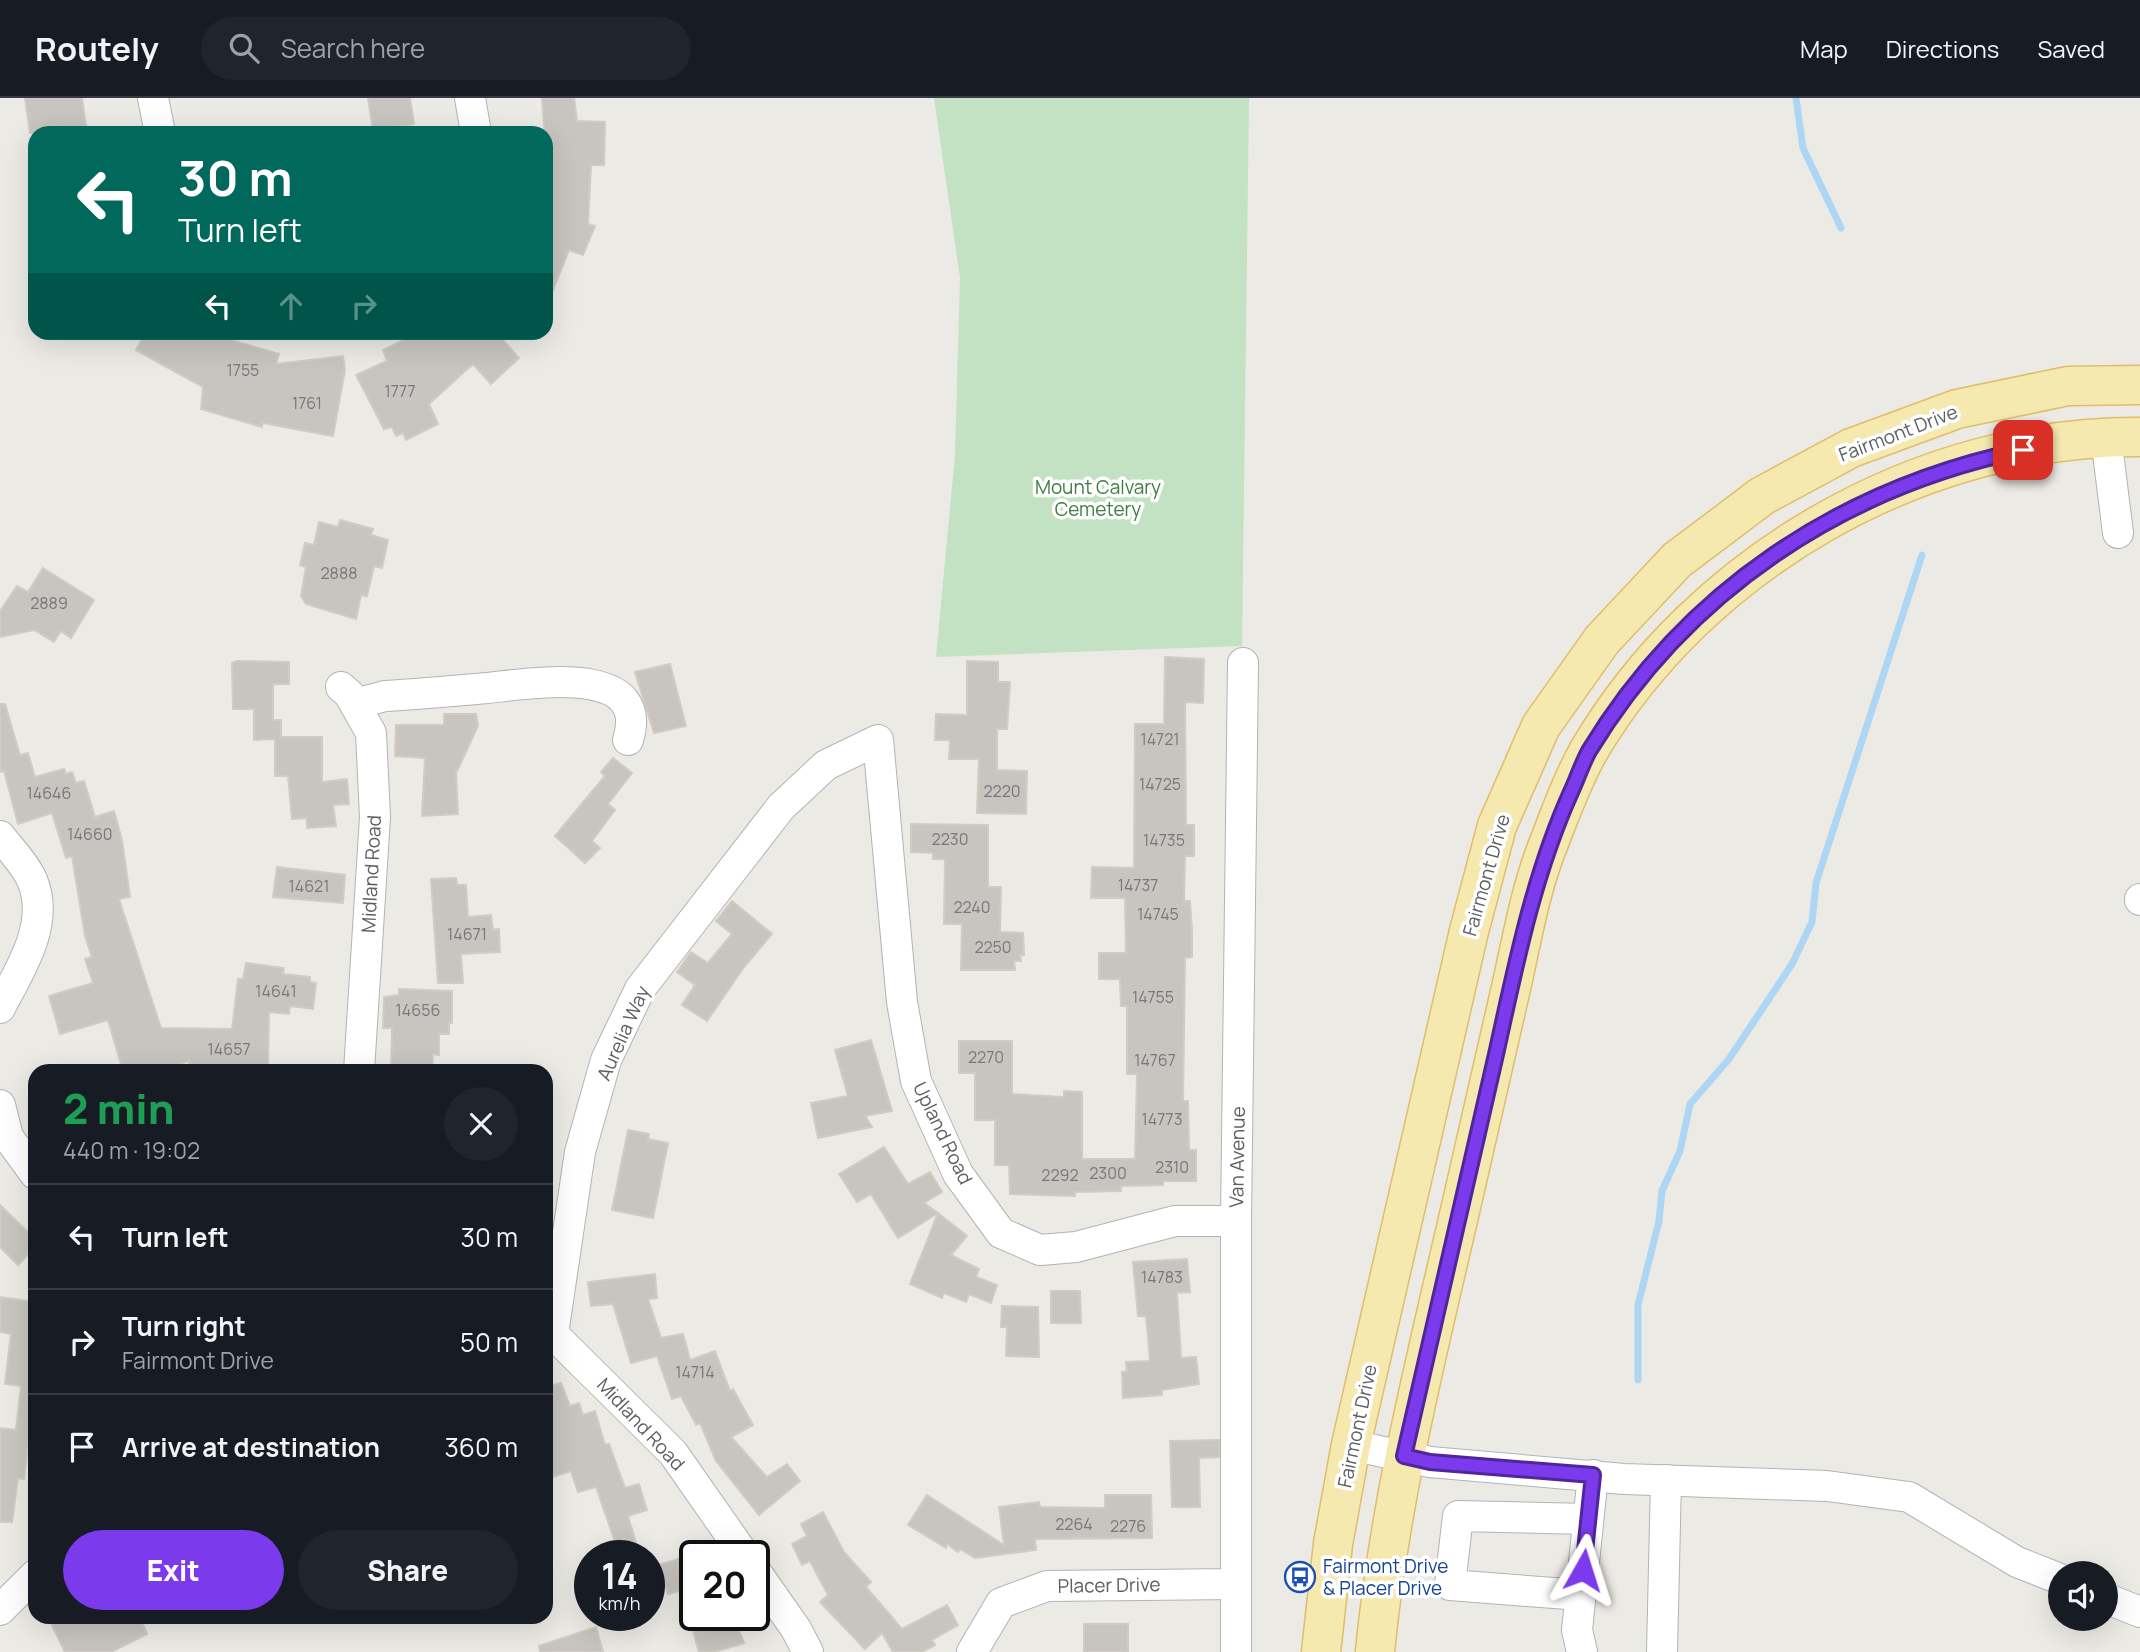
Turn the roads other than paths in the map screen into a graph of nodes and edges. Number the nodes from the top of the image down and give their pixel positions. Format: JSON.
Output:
{"nodes":[{"id":1,"x":153,"y":98,"type":"edge"},
{"id":2,"x":470,"y":98,"type":"edge"},
{"id":3,"x":159,"y":126,"type":"edge"},
{"id":4,"x":475,"y":126,"type":"edge"},
{"id":5,"x":2140,"y":385,"type":"edge"},
{"id":6,"x":2123,"y":437,"type":"edge"},
{"id":7,"x":2118,"y":533,"type":"dead end"},
{"id":8,"x":1243,"y":663,"type":"dead end"},
{"id":9,"x":628,"y":740,"type":"dead end"},
{"id":10,"x":878,"y":740,"type":"joint"},
{"id":11,"x":0,"y":836,"type":"edge"},
{"id":12,"x":0,"y":1008,"type":"edge"},
{"id":13,"x":359,"y":1064,"type":"edge"},
{"id":14,"x":0,"y":1105,"type":"edge"},
{"id":15,"x":4,"y":1137,"type":"edge"},
{"id":16,"x":28,"y":1166,"type":"edge"},
{"id":17,"x":1236,"y":1221,"type":"junction"},
{"id":18,"x":553,"y":1318,"type":"edge"},
{"id":19,"x":553,"y":1339,"type":"edge"},
{"id":20,"x":1351,"y":1445,"type":"junction"},
{"id":21,"x":1404,"y":1456,"type":"junction"},
{"id":22,"x":1593,"y":1475,"type":"junction"},
{"id":23,"x":1666,"y":1480,"type":"junction"},
{"id":24,"x":1588,"y":1519,"type":"junction"},
{"id":25,"x":734,"y":1540,"type":"edge"},
{"id":26,"x":2048,"y":1574,"type":"edge"},
{"id":27,"x":28,"y":1582,"type":"edge"},
{"id":28,"x":1236,"y":1584,"type":"junction"},
{"id":29,"x":770,"y":1592,"type":"edge"},
{"id":30,"x":1580,"y":1595,"type":"junction"},
{"id":31,"x":2118,"y":1603,"type":"edge"},
{"id":32,"x":0,"y":1610,"type":"edge"},
{"id":33,"x":2140,"y":1612,"type":"edge"},
{"id":34,"x":808,"y":1652,"type":"edge"},
{"id":35,"x":972,"y":1652,"type":"edge"},
{"id":36,"x":1236,"y":1652,"type":"edge"},
{"id":37,"x":1321,"y":1652,"type":"edge"},
{"id":38,"x":1375,"y":1652,"type":"edge"},
{"id":39,"x":1582,"y":1652,"type":"edge"},
{"id":40,"x":1662,"y":1652,"type":"edge"}],
"edges":[{"from":1,"to":3,"type":"street"},
{"from":2,"to":4,"type":"street"},
{"from":5,"to":20,"type":"main road","name":"Fairmont Drive"},
{"from":6,"to":7,"type":"street"},
{"from":6,"to":21,"type":"main road"},
{"from":8,"to":17,"type":"street","name":"Van Avenue"},
{"from":9,"to":13,"type":"street","name":"Midland Road"},
{"from":10,"to":17,"type":"street","name":"Upland Road"},
{"from":10,"to":18,"type":"street","name":"Aurelia Way"},
{"from":11,"to":12,"type":"street"},
{"from":14,"to":15,"type":"street"},
{"from":15,"to":16,"type":"street"},
{"from":17,"to":28,"type":"street","name":"Van Avenue"},
{"from":19,"to":25,"type":"street","name":"Midland Road"},
{"from":20,"to":21,"type":"street"},
{"from":20,"to":37,"type":"main road","name":"Fairmont Drive"},
{"from":21,"to":22,"type":"street"},
{"from":21,"to":38,"type":"main road"},
{"from":22,"to":23,"type":"street"},
{"from":22,"to":24,"type":"street"},
{"from":23,"to":26,"type":"street"},
{"from":23,"to":40,"type":"street"},
{"from":24,"to":30,"type":"street"},
{"from":24,"to":30,"type":"street"},
{"from":27,"to":32,"type":"street"},
{"from":28,"to":35,"type":"street","name":"Placer Drive"},
{"from":28,"to":36,"type":"street","name":"Van Avenue"},
{"from":29,"to":34,"type":"street"},
{"from":30,"to":39,"type":"street"},
{"from":31,"to":33,"type":"street"}]}
